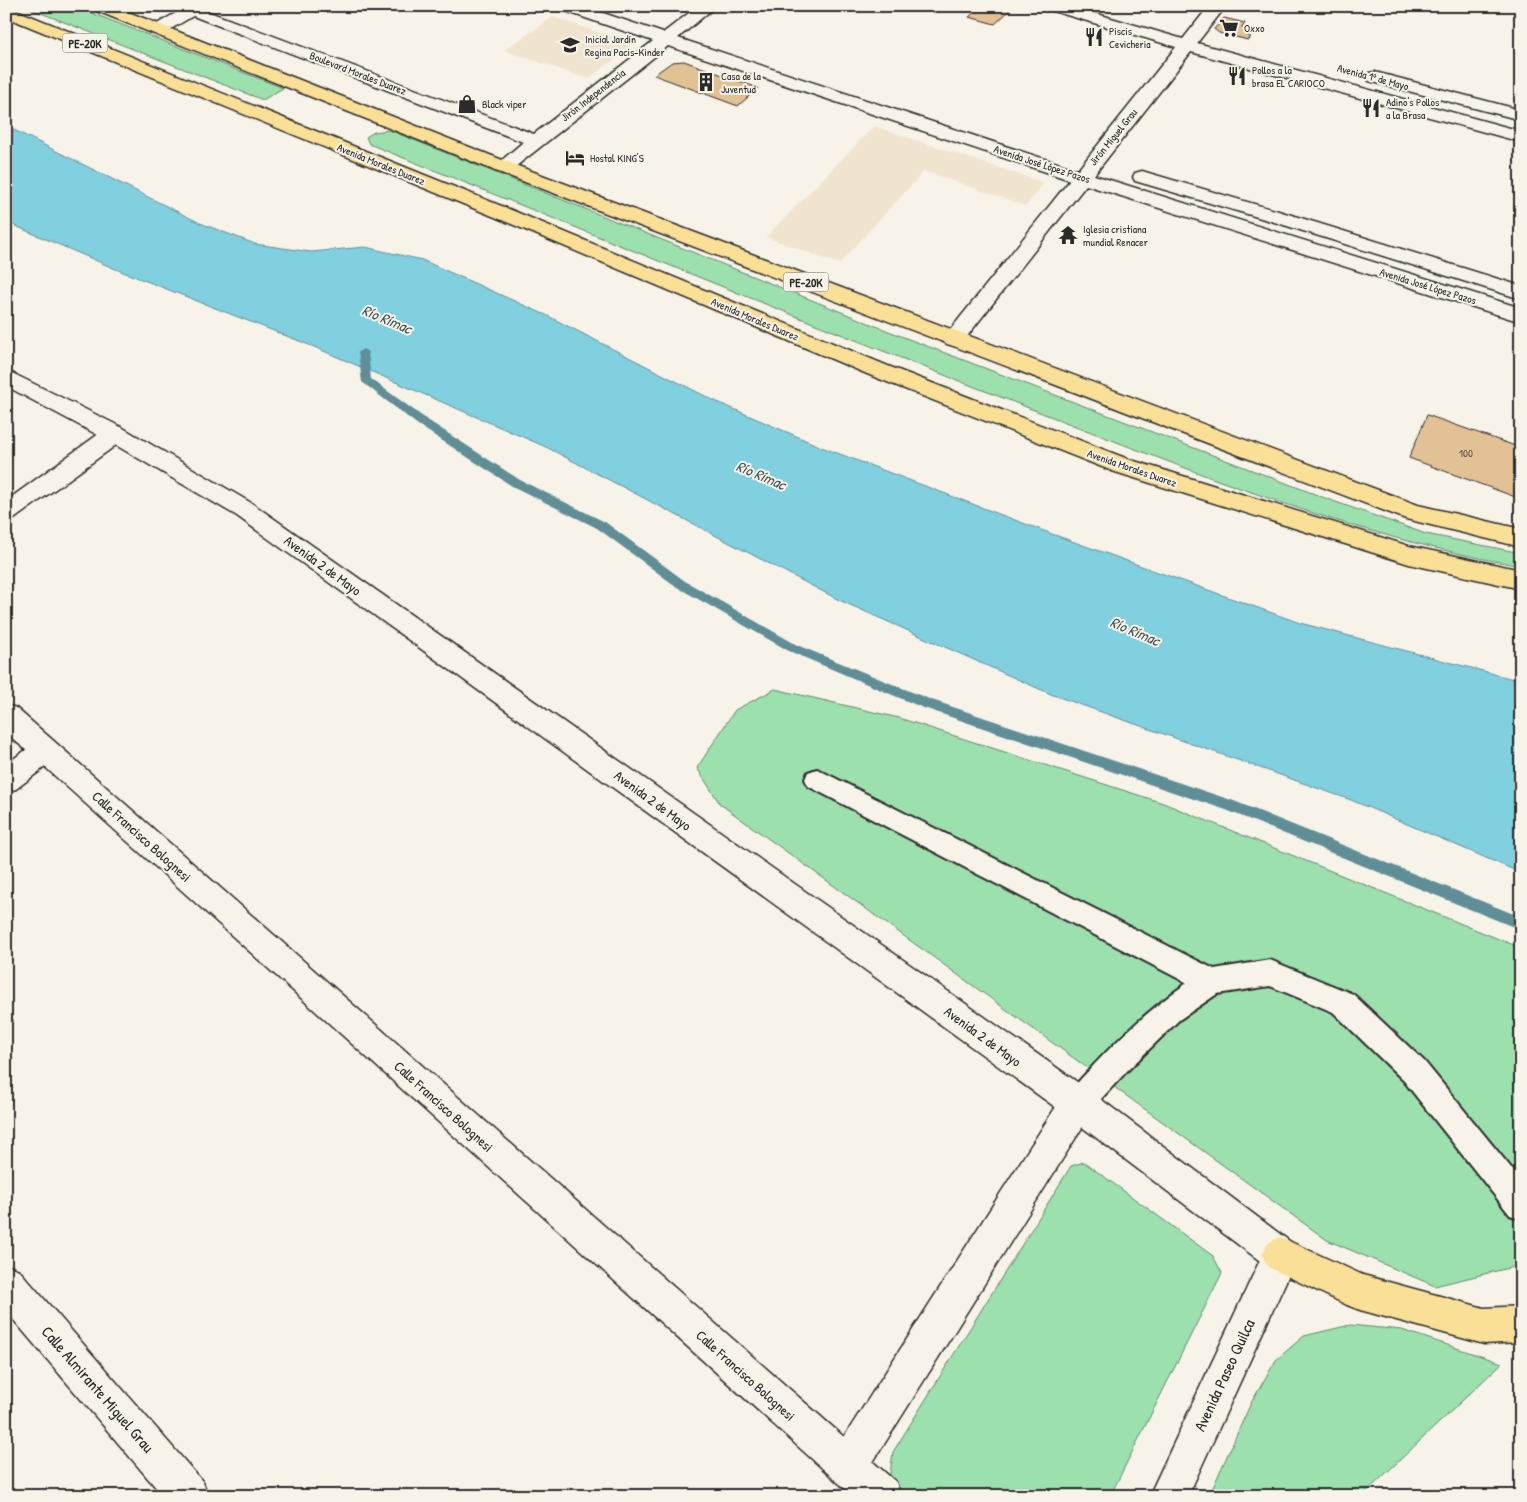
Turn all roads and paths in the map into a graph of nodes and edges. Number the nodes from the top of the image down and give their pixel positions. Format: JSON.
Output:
{"nodes":[{"id":1,"x":98,"y":6,"type":"edge"},
{"id":2,"x":565,"y":6,"type":"edge"},
{"id":3,"x":611,"y":6,"type":"edge"},
{"id":4,"x":708,"y":6,"type":"edge"},
{"id":5,"x":1052,"y":6,"type":"edge"},
{"id":6,"x":1109,"y":6,"type":"edge"},
{"id":7,"x":1218,"y":6,"type":"edge"},
{"id":8,"x":191,"y":8,"type":"edge"},
{"id":9,"x":6,"y":11,"type":"edge"},
{"id":10,"x":158,"y":30,"type":"junction"},
{"id":11,"x":1199,"y":31,"type":"junction"},
{"id":12,"x":672,"y":33,"type":"junction"},
{"id":13,"x":1216,"y":36,"type":"dead end"},
{"id":14,"x":1188,"y":45,"type":"junction"},
{"id":15,"x":1358,"y":73,"type":"dead end"},
{"id":16,"x":293,"y":106,"type":"junction"},
{"id":17,"x":1521,"y":115,"type":"edge"},
{"id":18,"x":1521,"y":137,"type":"edge"},
{"id":19,"x":536,"y":141,"type":"junction"},
{"id":20,"x":1091,"y":164,"type":"junction"},
{"id":21,"x":504,"y":167,"type":"junction"},
{"id":22,"x":1521,"y":293,"type":"edge"},
{"id":23,"x":1521,"y":315,"type":"edge"},
{"id":24,"x":954,"y":339,"type":"junction"},
{"id":25,"x":6,"y":377,"type":"edge"},
{"id":26,"x":116,"y":434,"type":"junction"},
{"id":27,"x":6,"y":514,"type":"edge"},
{"id":28,"x":1521,"y":538,"type":"edge"},
{"id":29,"x":1521,"y":580,"type":"edge"},
{"id":30,"x":6,"y":716,"type":"edge"},
{"id":31,"x":46,"y":751,"type":"junction"},
{"id":32,"x":818,"y":779,"type":"dead end"},
{"id":33,"x":6,"y":780,"type":"edge"},
{"id":34,"x":1212,"y":982,"type":"junction"},
{"id":35,"x":1078,"y":1104,"type":"junction"},
{"id":36,"x":1521,"y":1204,"type":"edge"},
{"id":37,"x":1280,"y":1255,"type":"junction"},
{"id":38,"x":6,"y":1283,"type":"edge"},
{"id":39,"x":1521,"y":1324,"type":"edge"},
{"id":40,"x":848,"y":1466,"type":"junction"},
{"id":41,"x":189,"y":1496,"type":"edge"},
{"id":42,"x":882,"y":1496,"type":"edge"},
{"id":43,"x":1168,"y":1496,"type":"edge"}],
"edges":[{"from":1,"to":10,"type":"highway","name":"Avenida Morales Duarez","number":"PE-20K"},
{"from":2,"to":12,"type":"street","name":"Avenida José López Pazos"},
{"from":3,"to":12,"type":"street","name":"Avenida José López Pazos"},
{"from":4,"to":12,"type":"street","name":"Jirón Independencia"},
{"from":5,"to":14,"type":"street","name":"Avenida 1º de Mayo"},
{"from":6,"to":11,"type":"street"},
{"from":7,"to":11,"type":"street","name":"Jirón Miguel Grau"},
{"from":8,"to":10,"type":"street"},
{"from":8,"to":19,"type":"street","name":"Boulevard Morales Duarez"},
{"from":9,"to":16,"type":"highway","name":"Avenida Morales Duarez","number":"PE-20K"},
{"from":10,"to":16,"type":"highway","name":"Avenida Morales Duarez","number":"PE-20K"},
{"from":11,"to":13,"type":"street"},
{"from":11,"to":14,"type":"street","name":"Jirón Miguel Grau"},
{"from":12,"to":19,"type":"street","name":"Jirón Independencia"},
{"from":12,"to":20,"type":"street","name":"Avenida José López Pazos"},
{"from":12,"to":20,"type":"street","name":"Avenida José López Pazos"},
{"from":14,"to":18,"type":"street","name":"Avenida 1º de Mayo"},
{"from":14,"to":20,"type":"street","name":"Jirón Miguel Grau"},
{"from":15,"to":17,"type":"street","name":"Avenida 1º de Mayo"},
{"from":16,"to":21,"type":"highway","name":"Avenida Morales Duarez","number":"PE-20K"},
{"from":16,"to":29,"type":"highway","name":"Avenida Morales Duarez","number":"PE-20K"},
{"from":19,"to":21,"type":"street","name":"Jirón Independencia"},
{"from":20,"to":22,"type":"street","name":"Avenida José López Pazos"},
{"from":20,"to":23,"type":"street","name":"Avenida José López Pazos"},
{"from":20,"to":24,"type":"street","name":"Jirón Miguel Grau"},
{"from":21,"to":24,"type":"highway","name":"Avenida Morales Duarez","number":"PE-20K"},
{"from":24,"to":28,"type":"highway","name":"Avenida Morales Duarez","number":"PE-20K"},
{"from":25,"to":26,"type":"street","name":"Avenida 2 de Mayo"},
{"from":26,"to":27,"type":"street"},
{"from":26,"to":35,"type":"street","name":"Avenida 2 de Mayo"},
{"from":30,"to":31,"type":"street","name":"Calle Francisco Bolognesi"},
{"from":31,"to":33,"type":"street"},
{"from":31,"to":40,"type":"street","name":"Calle Francisco Bolognesi"},
{"from":32,"to":34,"type":"lane"},
{"from":34,"to":35,"type":"lane"},
{"from":34,"to":36,"type":"lane"},
{"from":35,"to":37,"type":"street","name":"Avenida 2 de Mayo"},
{"from":35,"to":40,"type":"street"},
{"from":37,"to":39,"type":"highway"},
{"from":37,"to":43,"type":"street","name":"Avenida Paseo Quilca"},
{"from":38,"to":41,"type":"street","name":"Calle Almirante Miguel Grau"},
{"from":40,"to":42,"type":"street","name":"Calle Francisco Bolognesi"}]}
